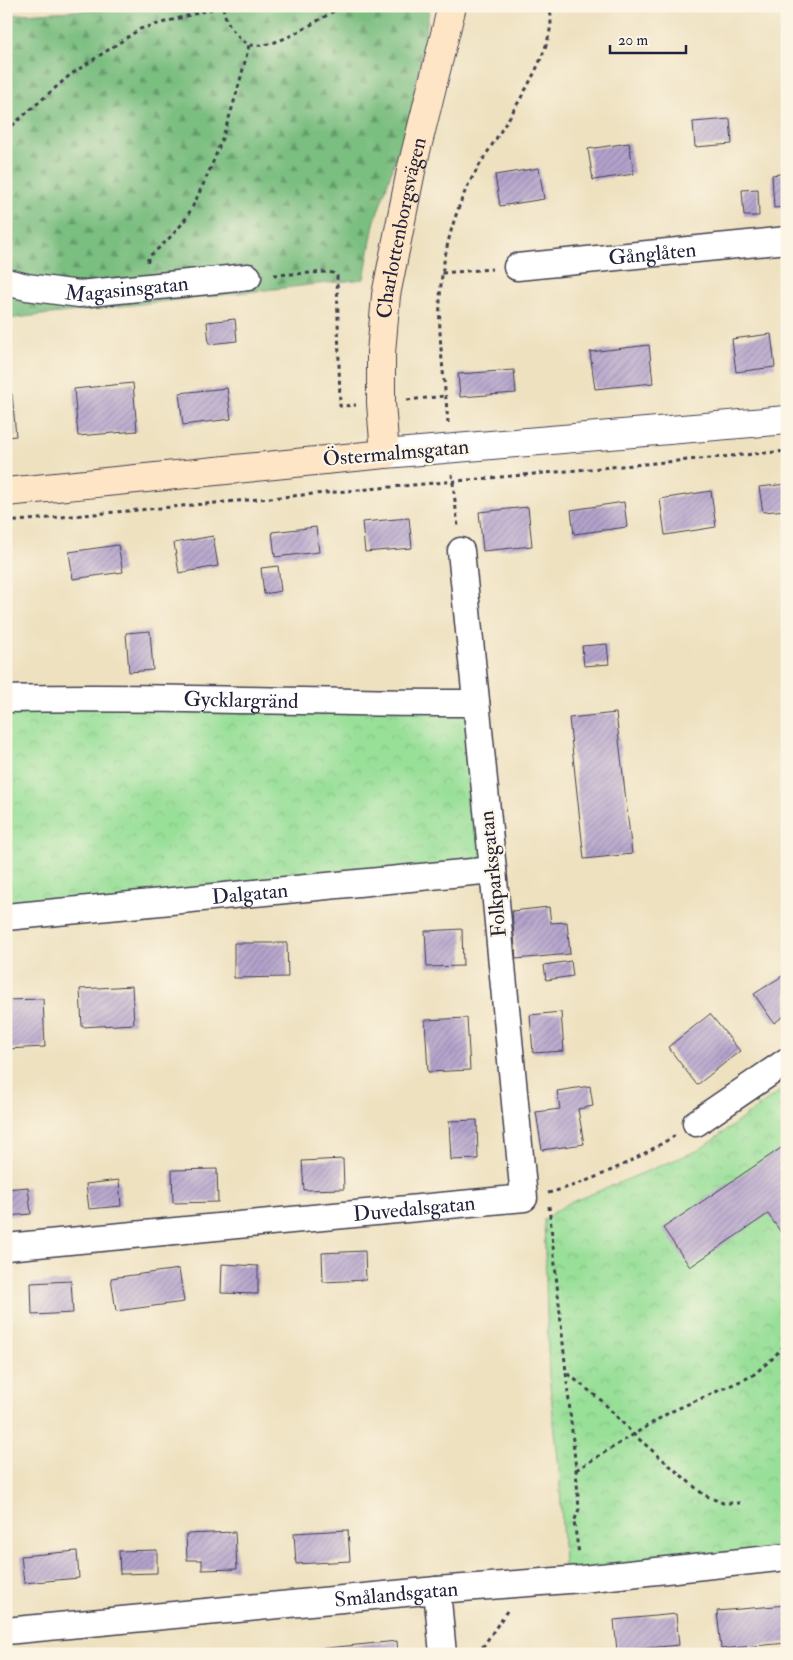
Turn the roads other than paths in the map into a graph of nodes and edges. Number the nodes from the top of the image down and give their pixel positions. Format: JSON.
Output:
{"nodes":[{"id":1,"x":452,"y":6,"type":"edge"},
{"id":2,"x":787,"y":240,"type":"edge"},
{"id":3,"x":517,"y":267,"type":"road end"},
{"id":4,"x":248,"y":277,"type":"road end"},
{"id":5,"x":6,"y":282,"type":"edge"},
{"id":6,"x":787,"y":420,"type":"edge"},
{"id":7,"x":385,"y":454,"type":"junction"},
{"id":8,"x":6,"y":492,"type":"edge"},
{"id":9,"x":461,"y":551,"type":"road end"},
{"id":10,"x":6,"y":699,"type":"edge"},
{"id":11,"x":476,"y":703,"type":"junction"},
{"id":12,"x":493,"y":870,"type":"junction"},
{"id":13,"x":6,"y":918,"type":"edge"},
{"id":14,"x":787,"y":1061,"type":"edge"},
{"id":15,"x":696,"y":1123,"type":"road end"},
{"id":16,"x":536,"y":1195,"type":"joint"},
{"id":17,"x":6,"y":1247,"type":"edge"},
{"id":18,"x":787,"y":1557,"type":"edge"},
{"id":19,"x":437,"y":1590,"type":"junction"},
{"id":20,"x":6,"y":1631,"type":"edge"},
{"id":21,"x":443,"y":1654,"type":"edge"}],
"edges":[{"from":1,"to":7,"type":"main road","name":"Charlottenborgsvägen"},
{"from":2,"to":3,"type":"street","name":"Gånglåten"},
{"from":4,"to":5,"type":"street","name":"Magasinsgatan"},
{"from":6,"to":7,"type":"street","name":"Östermalmsgatan"},
{"from":7,"to":8,"type":"main road","name":"Östermalmsgatan"},
{"from":9,"to":11,"type":"street","name":"Folkparksgatan"},
{"from":10,"to":11,"type":"street","name":"Gycklargränd"},
{"from":11,"to":12,"type":"street","name":"Folkparksgatan"},
{"from":12,"to":13,"type":"street","name":"Dalgatan"},
{"from":12,"to":16,"type":"street","name":"Folkparksgatan"},
{"from":14,"to":15,"type":"street"},
{"from":16,"to":17,"type":"street","name":"Duvedalsgatan"},
{"from":18,"to":19,"type":"street","name":"Smålandsgatan"},
{"from":19,"to":20,"type":"street","name":"Smålandsgatan"},
{"from":19,"to":21,"type":"street"}]}
